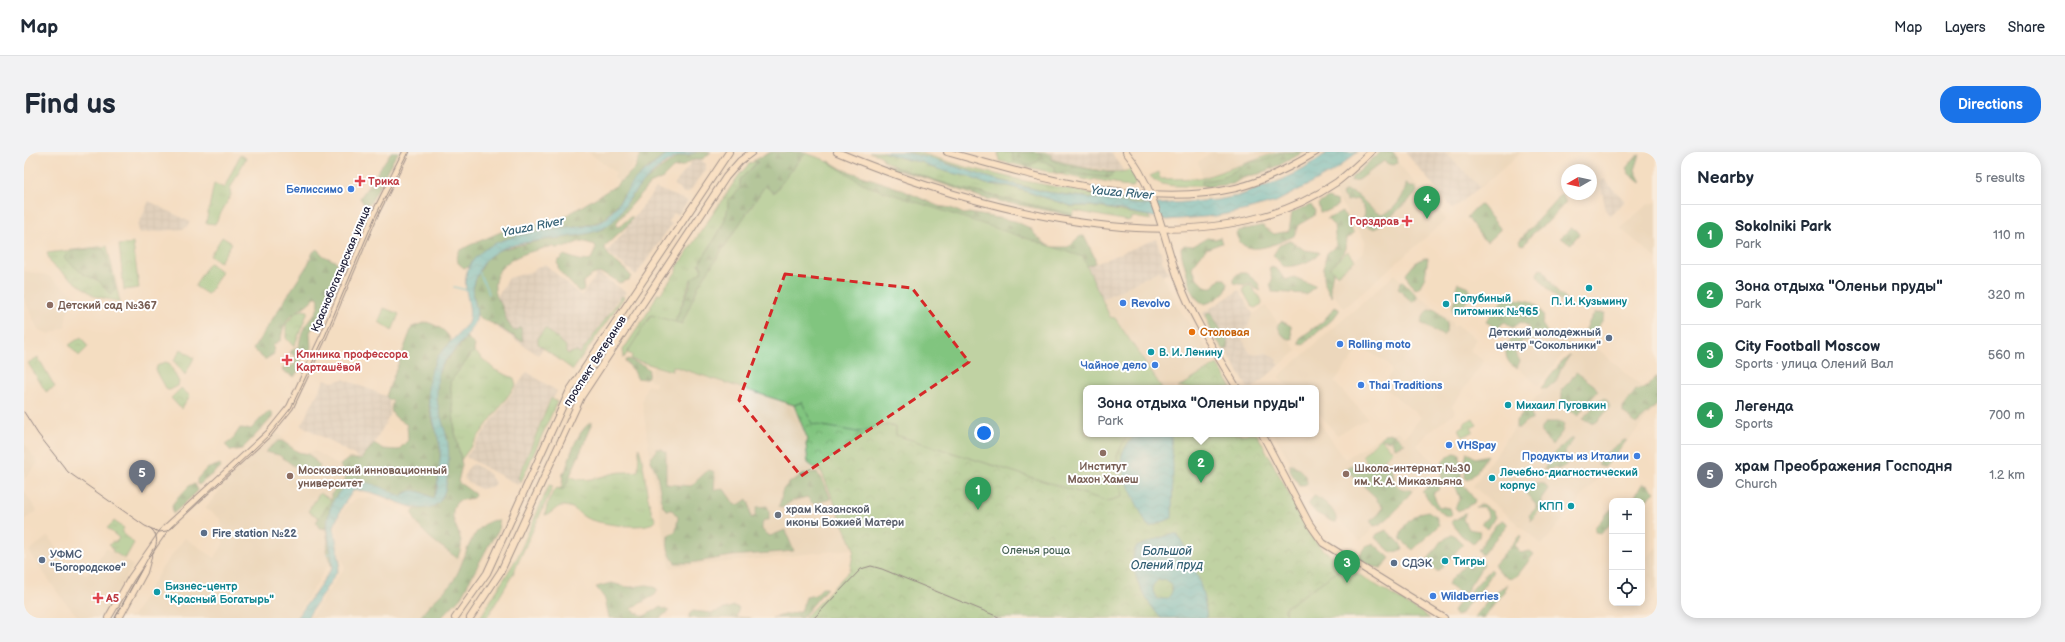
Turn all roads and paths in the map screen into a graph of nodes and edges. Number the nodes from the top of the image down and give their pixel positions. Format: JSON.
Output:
{"nodes":[{"id":1,"x":406,"y":152,"type":"edge"},
{"id":2,"x":729,"y":152,"type":"edge"},
{"id":3,"x":752,"y":152,"type":"edge"},
{"id":4,"x":837,"y":152,"type":"edge"},
{"id":5,"x":947,"y":152,"type":"edge"},
{"id":6,"x":1126,"y":152,"type":"edge"},
{"id":7,"x":1316,"y":152,"type":"edge"},
{"id":8,"x":1371,"y":152,"type":"edge"},
{"id":9,"x":1150,"y":194,"type":"junction"},
{"id":10,"x":1162,"y":229,"type":"junction"},
{"id":11,"x":1235,"y":385,"type":"edge"},
{"id":12,"x":1264,"y":437,"type":"edge"},
{"id":13,"x":150,"y":552,"type":"junction"},
{"id":14,"x":108,"y":618,"type":"edge"},
{"id":15,"x":119,"y":618,"type":"edge"},
{"id":16,"x":455,"y":618,"type":"edge"},
{"id":17,"x":470,"y":618,"type":"edge"},
{"id":18,"x":1444,"y":618,"type":"edge"}],
"edges":[{"from":1,"to":13,"type":"main road","name":"Краснобогатырская улица"},
{"from":2,"to":16,"type":"main road","name":"проспект Ветеранов"},
{"from":3,"to":17,"type":"main road","name":"проспект Ветеранов"},
{"from":4,"to":10,"type":"main road"},
{"from":5,"to":9,"type":"main road"},
{"from":6,"to":9,"type":"main road"},
{"from":7,"to":9,"type":"main road"},
{"from":8,"to":10,"type":"main road"},
{"from":9,"to":10,"type":"main road"},
{"from":10,"to":11,"type":"main road"},
{"from":12,"to":18,"type":"main road"},
{"from":13,"to":14,"type":"main road","name":"Краснобогатырская улица"},
{"from":13,"to":15,"type":"main road","name":"Краснобогатырская улица"}]}
